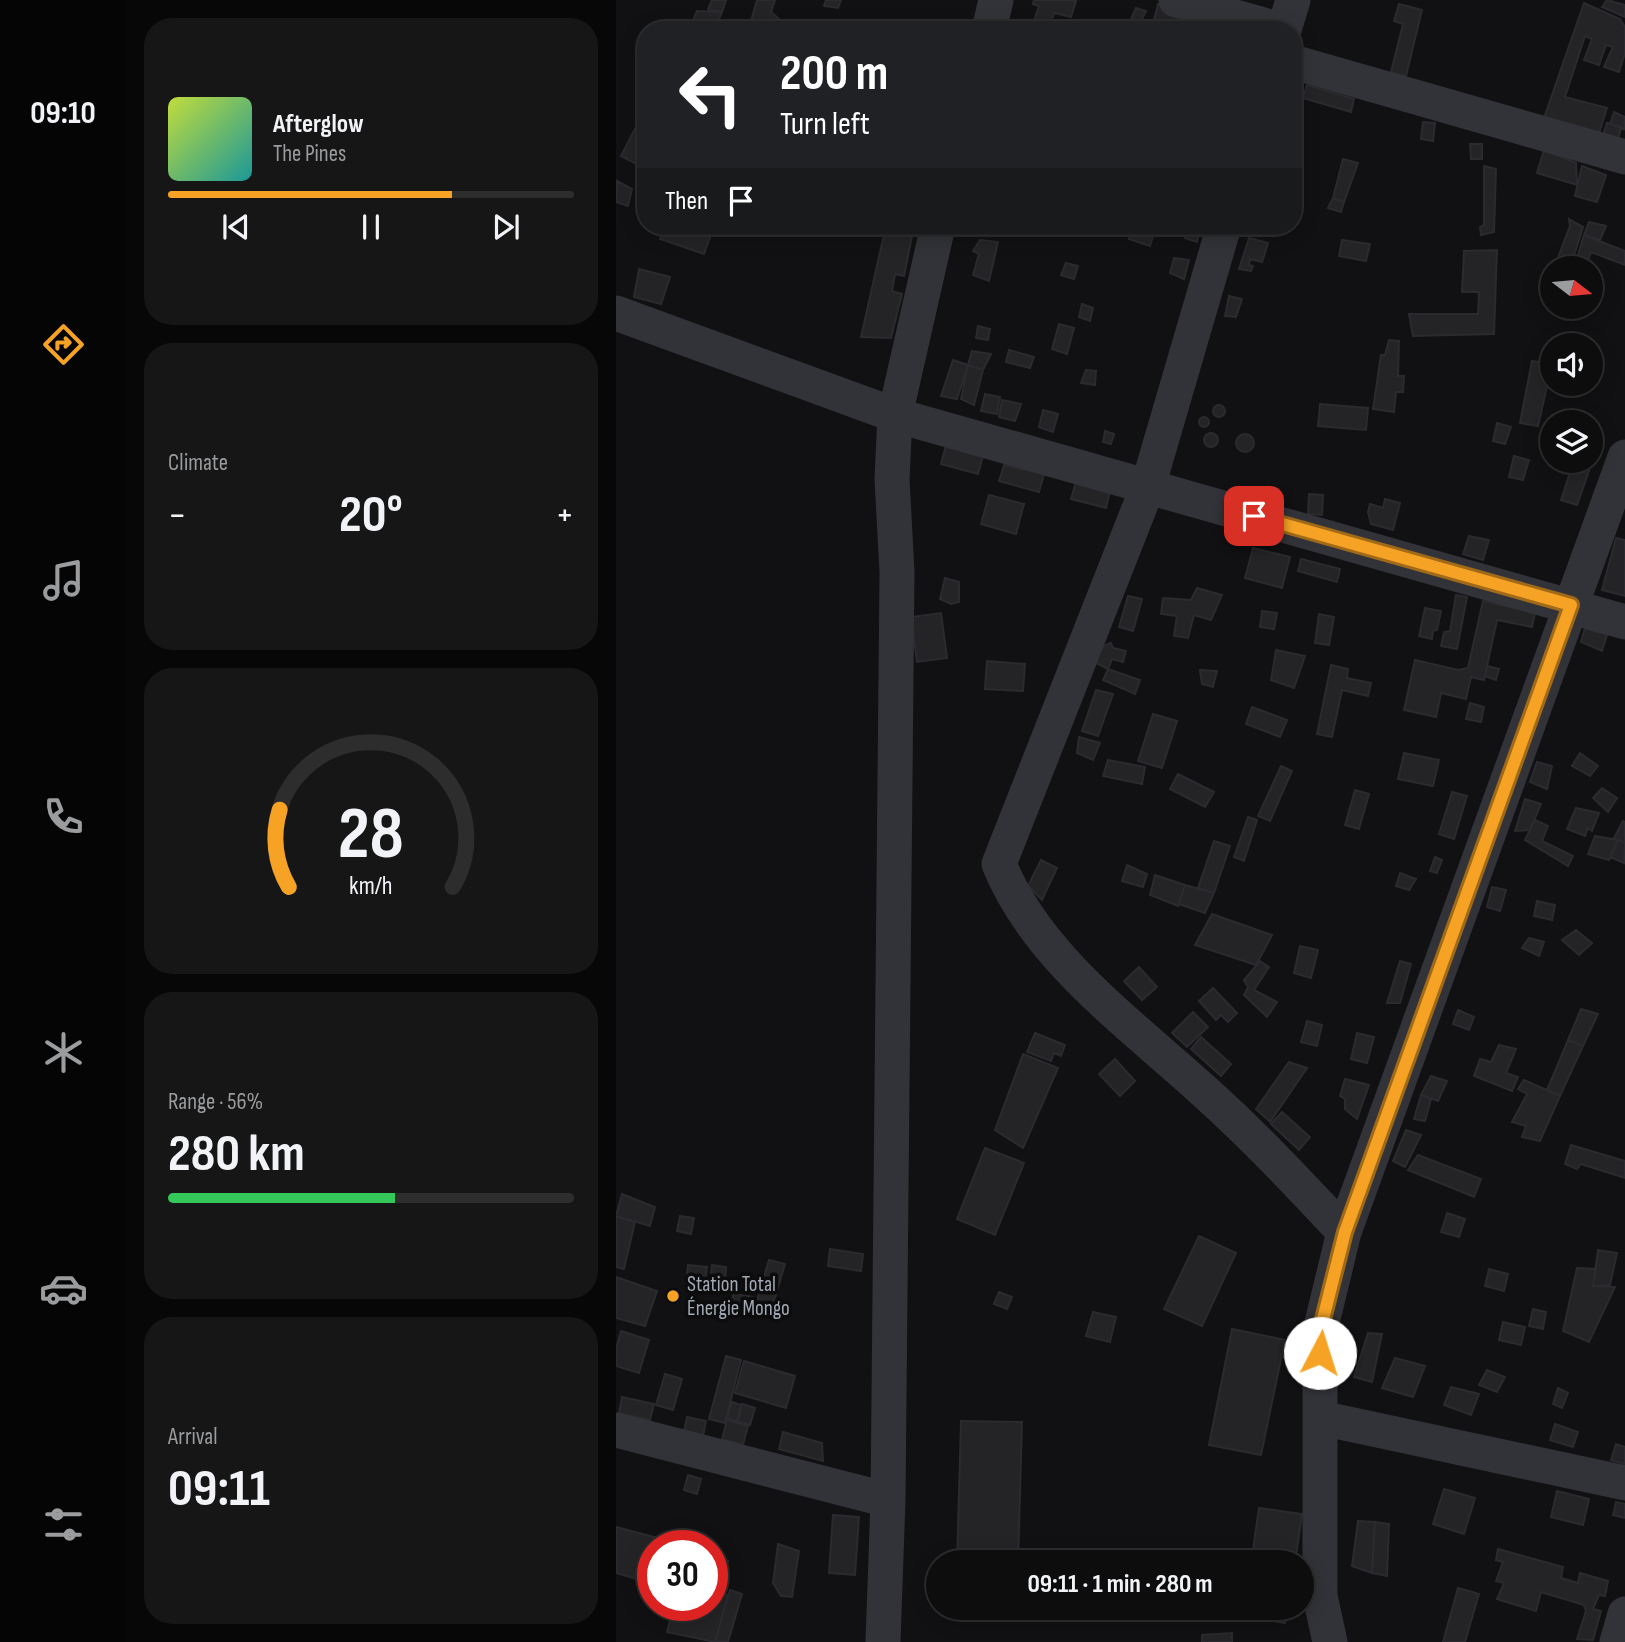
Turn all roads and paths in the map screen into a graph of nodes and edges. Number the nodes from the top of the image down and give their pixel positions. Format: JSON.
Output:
{"nodes":[{"id":1,"x":996,"y":0,"type":"edge"},
{"id":2,"x":1176,"y":0,"type":"edge"},
{"id":3,"x":1293,"y":0,"type":"edge"},
{"id":4,"x":991,"y":21,"type":"edge"},
{"id":5,"x":1250,"y":21,"type":"edge"},
{"id":6,"x":1285,"y":21,"type":"edge"},
{"id":7,"x":1302,"y":65,"type":"edge"},
{"id":8,"x":1625,"y":158,"type":"edge"},
{"id":9,"x":937,"y":235,"type":"edge"},
{"id":10,"x":1221,"y":235,"type":"edge"},
{"id":11,"x":616,"y":313,"type":"edge"},
{"id":12,"x":895,"y":415,"type":"junction"},
{"id":13,"x":1625,"y":457,"type":"edge"},
{"id":14,"x":1148,"y":486,"type":"junction"},
{"id":15,"x":1571,"y":605,"type":"junction"},
{"id":16,"x":1625,"y":622,"type":"edge"},
{"id":17,"x":1345,"y":1232,"type":"junction"},
{"id":18,"x":1321,"y":1418,"type":"junction"},
{"id":19,"x":616,"y":1430,"type":"edge"},
{"id":20,"x":1625,"y":1483,"type":"edge"},
{"id":21,"x":888,"y":1500,"type":"junction"},
{"id":22,"x":1625,"y":1614,"type":"edge"},
{"id":23,"x":883,"y":1642,"type":"edge"},
{"id":24,"x":1331,"y":1642,"type":"edge"},
{"id":25,"x":1618,"y":1642,"type":"edge"}],
"edges":[{"from":1,"to":4,"type":"street"},
{"from":2,"to":5,"type":"street"},
{"from":3,"to":6,"type":"street"},
{"from":7,"to":8,"type":"street"},
{"from":9,"to":12,"type":"street"},
{"from":10,"to":14,"type":"street"},
{"from":11,"to":12,"type":"street"},
{"from":12,"to":14,"type":"street"},
{"from":12,"to":21,"type":"street"},
{"from":13,"to":15,"type":"street"},
{"from":14,"to":15,"type":"street"},
{"from":14,"to":17,"type":"street"},
{"from":15,"to":16,"type":"street"},
{"from":15,"to":17,"type":"street"},
{"from":17,"to":18,"type":"street"},
{"from":18,"to":20,"type":"street"},
{"from":18,"to":24,"type":"street"},
{"from":19,"to":21,"type":"street"},
{"from":21,"to":23,"type":"street"},
{"from":22,"to":25,"type":"street"}]}
